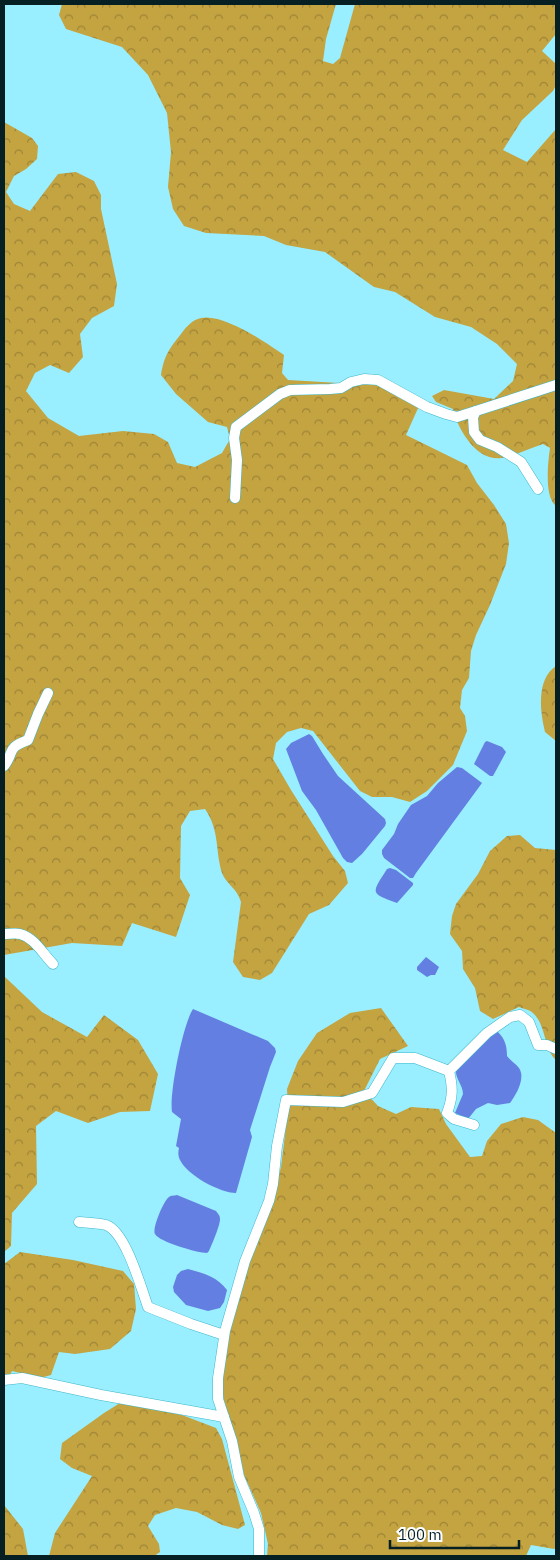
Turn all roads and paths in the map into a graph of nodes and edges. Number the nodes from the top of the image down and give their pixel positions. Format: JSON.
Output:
{"nodes":[{"id":1,"x":556,"y":385,"type":"edge"},
{"id":2,"x":476,"y":411,"type":"junction"},
{"id":3,"x":538,"y":490,"type":"dead end"},
{"id":4,"x":236,"y":498,"type":"dead end"},
{"id":5,"x":48,"y":693,"type":"dead end"},
{"id":6,"x":4,"y":766,"type":"edge"},
{"id":7,"x":4,"y":934,"type":"edge"},
{"id":8,"x":53,"y":964,"type":"dead end"},
{"id":9,"x":556,"y":1049,"type":"edge"},
{"id":10,"x":449,"y":1071,"type":"junction"},
{"id":11,"x":474,"y":1125,"type":"dead end"},
{"id":12,"x":79,"y":1222,"type":"dead end"},
{"id":13,"x":224,"y":1335,"type":"junction"},
{"id":14,"x":4,"y":1380,"type":"edge"},
{"id":15,"x":224,"y":1417,"type":"junction"},
{"id":16,"x":259,"y":1556,"type":"edge"}],
"edges":[{"from":1,"to":2,"type":"street"},
{"from":2,"to":3,"type":"street"},
{"from":2,"to":4,"type":"street"},
{"from":5,"to":6,"type":"street"},
{"from":7,"to":8,"type":"street"},
{"from":9,"to":10,"type":"street"},
{"from":10,"to":11,"type":"street"},
{"from":10,"to":13,"type":"street"},
{"from":12,"to":13,"type":"street"},
{"from":13,"to":15,"type":"street"},
{"from":14,"to":15,"type":"street"},
{"from":15,"to":16,"type":"street"}]}
